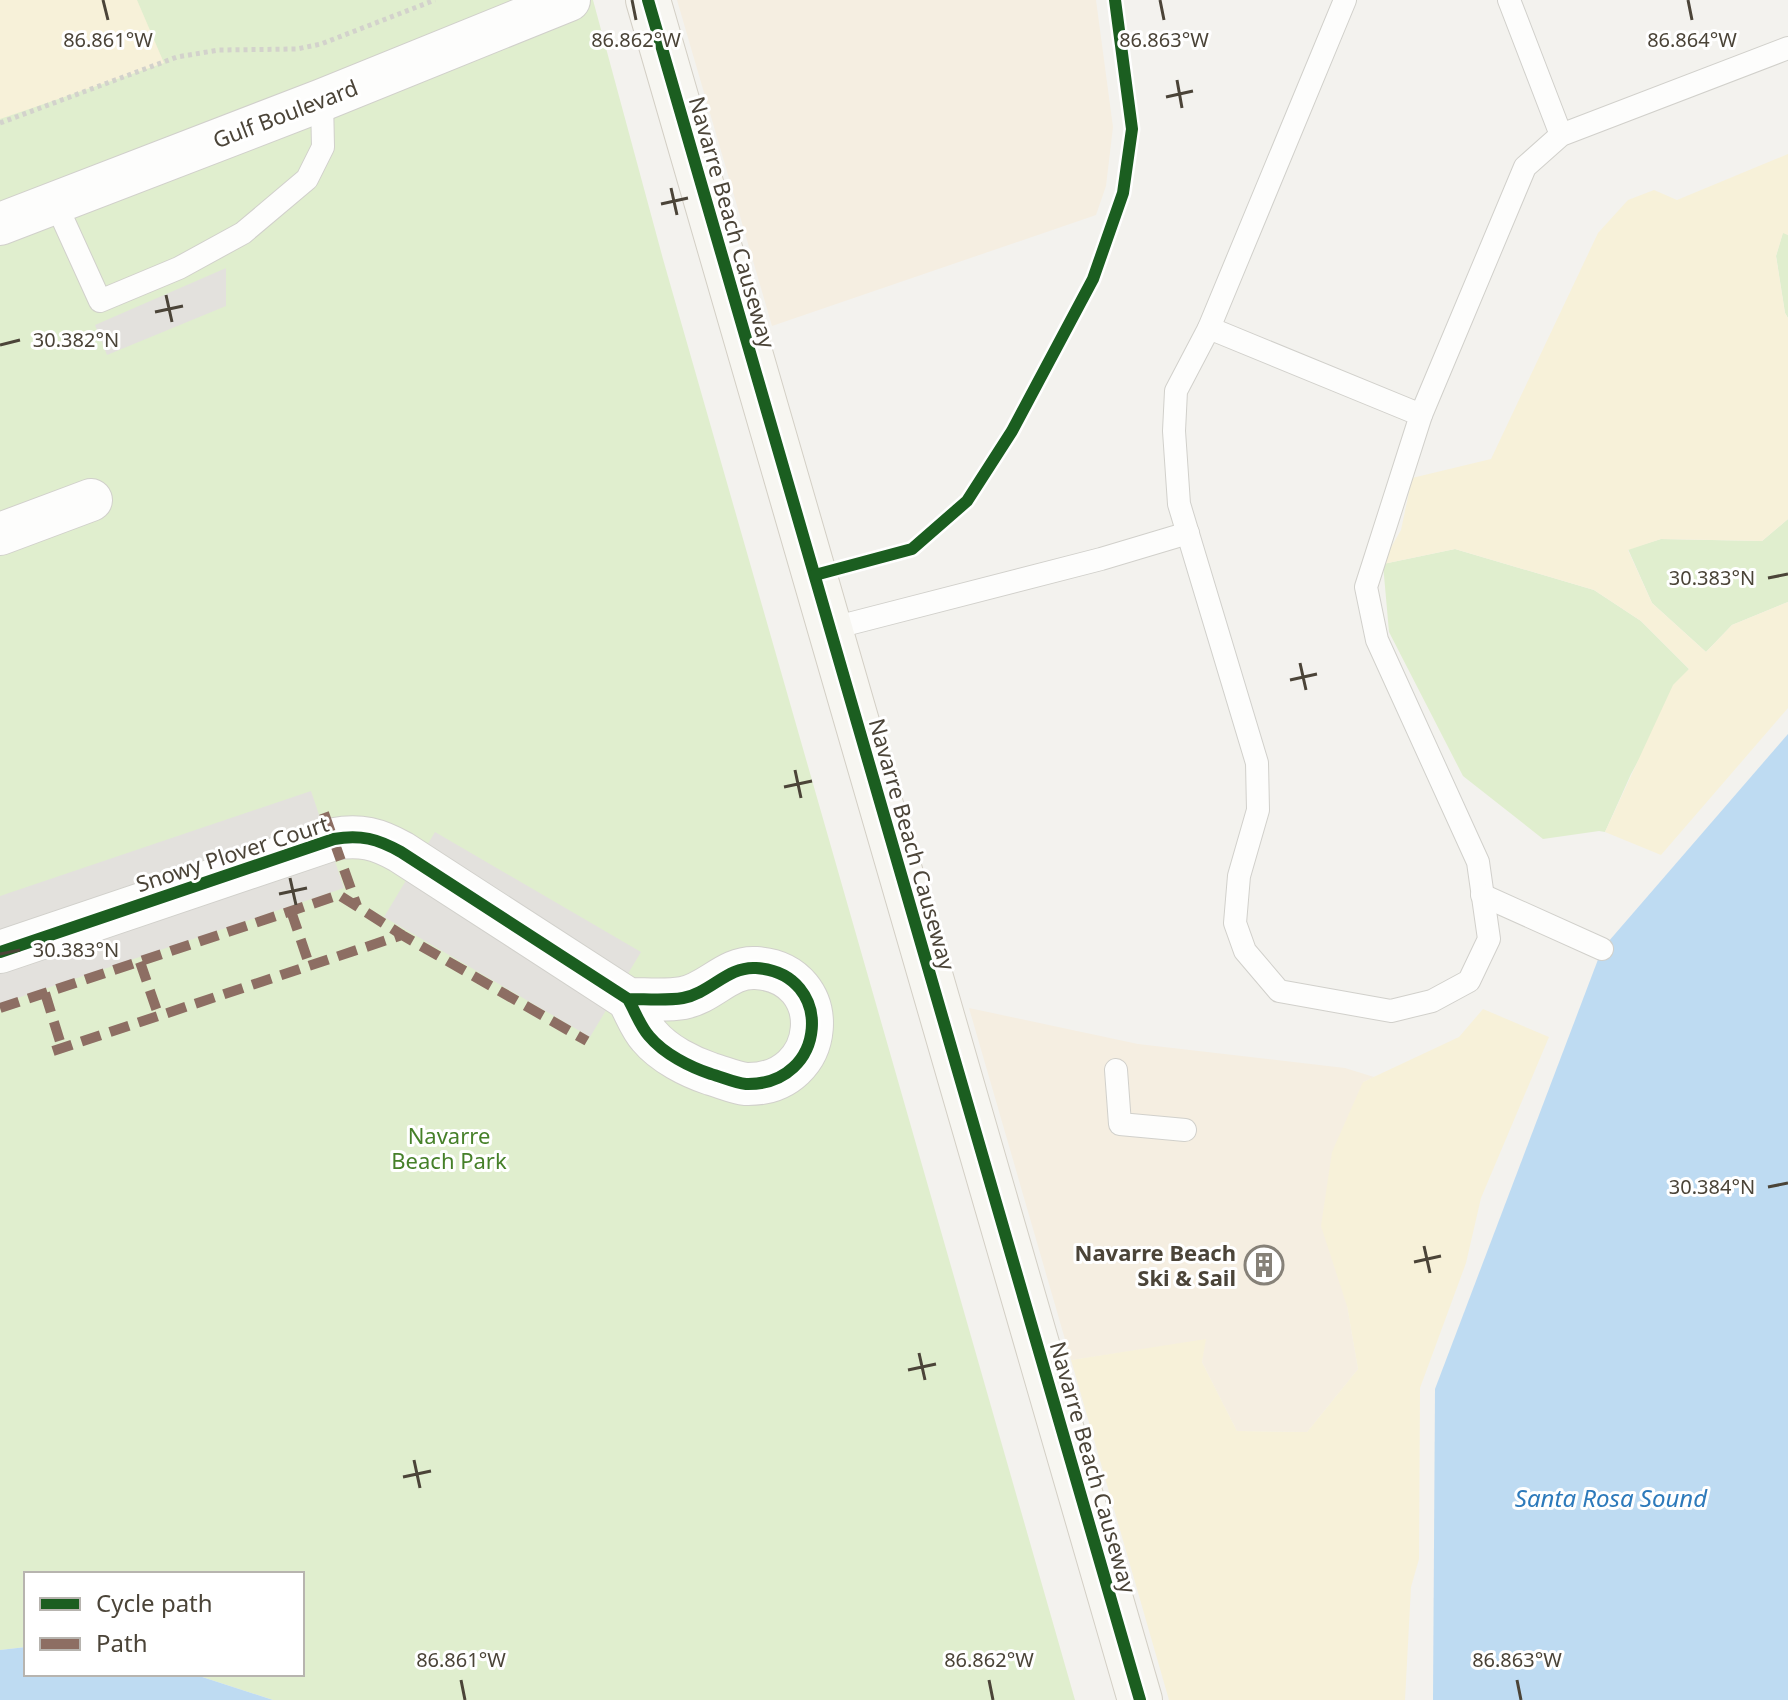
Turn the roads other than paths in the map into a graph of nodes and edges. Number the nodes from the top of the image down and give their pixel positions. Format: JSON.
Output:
{"nodes":[{"id":1,"x":569,"y":0,"type":"edge"},
{"id":2,"x":648,"y":0,"type":"edge"},
{"id":3,"x":1345,"y":0,"type":"edge"},
{"id":4,"x":1509,"y":0,"type":"edge"},
{"id":5,"x":1788,"y":48,"type":"edge"},
{"id":6,"x":322,"y":100,"type":"junction"},
{"id":7,"x":1561,"y":135,"type":"junction"},
{"id":8,"x":55,"y":202,"type":"junction"},
{"id":9,"x":0,"y":224,"type":"edge"},
{"id":10,"x":1209,"y":328,"type":"junction"},
{"id":11,"x":1421,"y":415,"type":"junction"},
{"id":12,"x":91,"y":500,"type":"dead end"},
{"id":13,"x":1188,"y":533,"type":"junction"},
{"id":14,"x":0,"y":534,"type":"edge"},
{"id":15,"x":829,"y":629,"type":"junction"},
{"id":16,"x":1482,"y":895,"type":"junction"},
{"id":17,"x":1602,"y":949,"type":"dead end"},
{"id":18,"x":0,"y":952,"type":"edge"},
{"id":19,"x":628,"y":999,"type":"dead end"},
{"id":20,"x":1116,"y":1070,"type":"dead end"},
{"id":21,"x":1185,"y":1130,"type":"dead end"},
{"id":22,"x":1140,"y":1700,"type":"edge"}],
"edges":[{"from":1,"to":6,"type":"street","name":"Gulf Boulevard"},
{"from":2,"to":15,"type":"main road","name":"Navarre Beach Causeway"},
{"from":3,"to":10,"type":"lane"},
{"from":4,"to":7,"type":"lane"},
{"from":5,"to":7,"type":"lane"},
{"from":6,"to":8,"type":"street","name":"Gulf Boulevard"},
{"from":6,"to":8,"type":"lane"},
{"from":7,"to":11,"type":"lane"},
{"from":8,"to":9,"type":"street","name":"Gulf Boulevard"},
{"from":10,"to":11,"type":"lane"},
{"from":10,"to":13,"type":"lane"},
{"from":11,"to":16,"type":"lane"},
{"from":12,"to":14,"type":"street"},
{"from":13,"to":15,"type":"lane"},
{"from":13,"to":16,"type":"lane"},
{"from":15,"to":22,"type":"main road","name":"Navarre Beach Causeway"},
{"from":16,"to":17,"type":"lane"},
{"from":18,"to":19,"type":"street","name":"Snowy Plover Court"},
{"from":20,"to":21,"type":"lane"}]}
